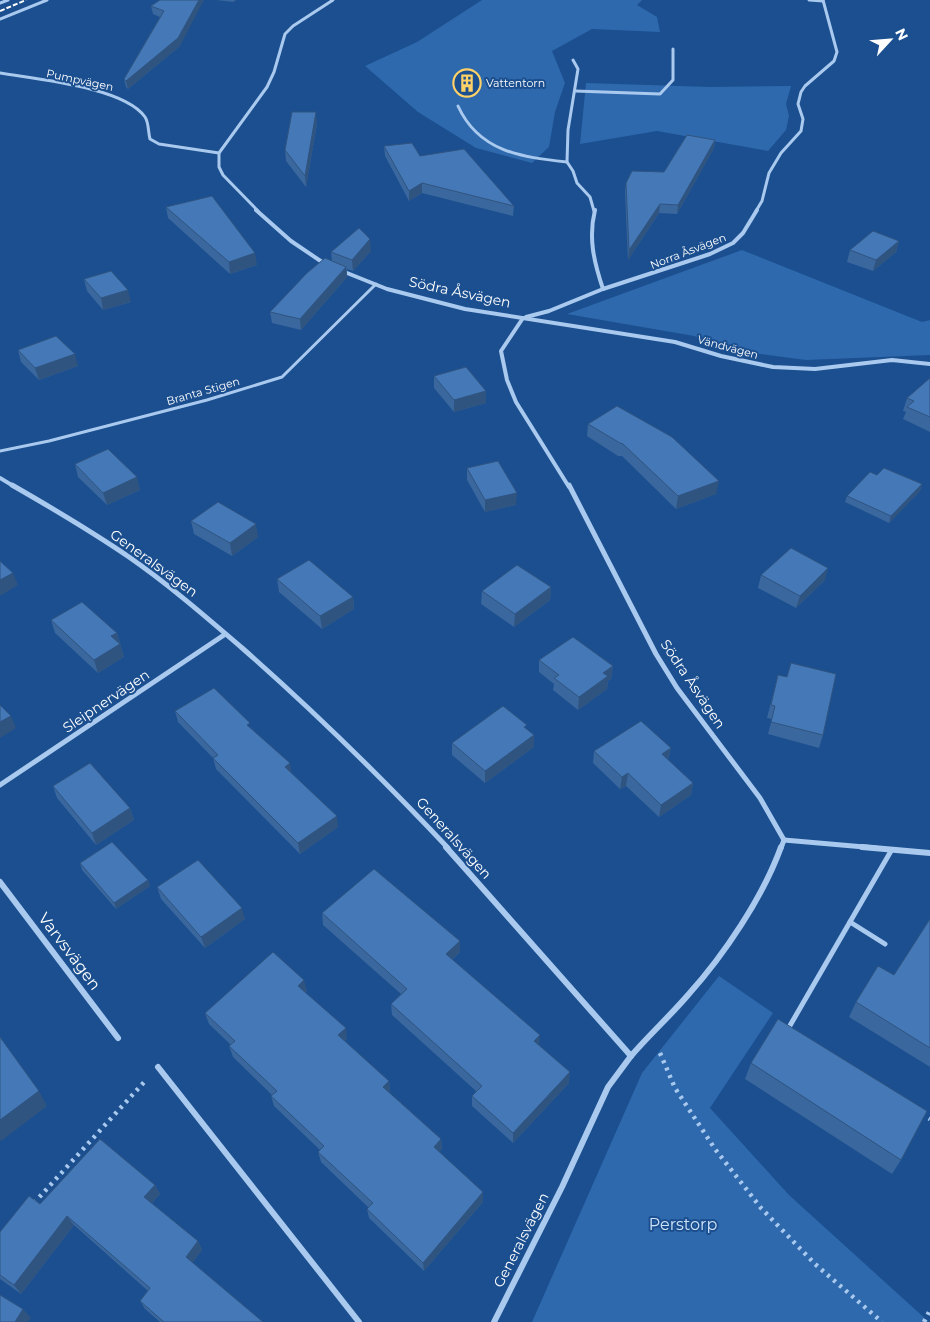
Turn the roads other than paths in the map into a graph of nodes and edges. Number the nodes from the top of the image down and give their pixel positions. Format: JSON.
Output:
{"nodes":[{"id":1,"x":8,"y":0,"type":"edge"},
{"id":2,"x":47,"y":0,"type":"edge"},
{"id":3,"x":333,"y":0,"type":"edge"},
{"id":4,"x":809,"y":0,"type":"edge"},
{"id":5,"x":823,"y":0,"type":"edge"},
{"id":6,"x":0,"y":3,"type":"edge"},
{"id":7,"x":0,"y":19,"type":"edge"},
{"id":8,"x":673,"y":49,"type":"dead end"},
{"id":9,"x":573,"y":60,"type":"dead end"},
{"id":10,"x":0,"y":73,"type":"edge"},
{"id":11,"x":575,"y":91,"type":"junction"},
{"id":12,"x":458,"y":106,"type":"dead end"},
{"id":13,"x":219,"y":153,"type":"junction"},
{"id":14,"x":567,"y":162,"type":"junction"},
{"id":15,"x":326,"y":265,"type":"edge"},
{"id":16,"x":334,"y":268,"type":"edge"},
{"id":17,"x":376,"y":284,"type":"junction"},
{"id":18,"x":603,"y":289,"type":"junction"},
{"id":19,"x":523,"y":318,"type":"junction"},
{"id":20,"x":930,"y":364,"type":"edge"},
{"id":21,"x":0,"y":451,"type":"edge"},
{"id":22,"x":0,"y":478,"type":"edge"},
{"id":23,"x":224,"y":635,"type":"junction"},
{"id":24,"x":0,"y":785,"type":"edge"},
{"id":25,"x":784,"y":840,"type":"junction"},
{"id":26,"x":891,"y":851,"type":"junction"},
{"id":27,"x":930,"y":853,"type":"edge"},
{"id":28,"x":0,"y":882,"type":"edge"},
{"id":29,"x":850,"y":922,"type":"junction"},
{"id":30,"x":885,"y":944,"type":"dead end"},
{"id":31,"x":788,"y":1029,"type":"edge"},
{"id":32,"x":118,"y":1038,"type":"dead end"},
{"id":33,"x":631,"y":1056,"type":"junction"},
{"id":34,"x":158,"y":1067,"type":"road end"},
{"id":35,"x":360,"y":1322,"type":"edge"},
{"id":36,"x":494,"y":1322,"type":"edge"}],
"edges":[{"from":1,"to":6,"type":"street"},
{"from":2,"to":7,"type":"street"},
{"from":3,"to":13,"type":"street"},
{"from":4,"to":5,"type":"street"},
{"from":5,"to":18,"type":"street","name":"Norra Åsvägen"},
{"from":8,"to":11,"type":"street"},
{"from":9,"to":11,"type":"street"},
{"from":10,"to":13,"type":"street","name":"Pumpvägen"},
{"from":11,"to":14,"type":"street"},
{"from":12,"to":14,"type":"street"},
{"from":13,"to":15,"type":"street"},
{"from":14,"to":18,"type":"street"},
{"from":16,"to":17,"type":"street","name":"Södra Åsvägen"},
{"from":17,"to":19,"type":"street","name":"Södra Åsvägen"},
{"from":17,"to":21,"type":"lane","name":"Branta Stigen"},
{"from":18,"to":19,"type":"street","name":"Norra Åsvägen"},
{"from":19,"to":20,"type":"street","name":"Vändvägen"},
{"from":19,"to":25,"type":"street","name":"Södra Åsvägen"},
{"from":22,"to":23,"type":"street","name":"Generalsvägen"},
{"from":23,"to":24,"type":"street","name":"Sleipnervägen"},
{"from":23,"to":33,"type":"street","name":"Generalsvägen"},
{"from":25,"to":26,"type":"street"},
{"from":25,"to":33,"type":"street"},
{"from":26,"to":27,"type":"street"},
{"from":26,"to":29,"type":"lane"},
{"from":28,"to":32,"type":"street","name":"Varvsvägen"},
{"from":29,"to":30,"type":"lane"},
{"from":29,"to":31,"type":"lane"},
{"from":33,"to":36,"type":"street","name":"Generalsvägen"},
{"from":34,"to":35,"type":"street"}]}
